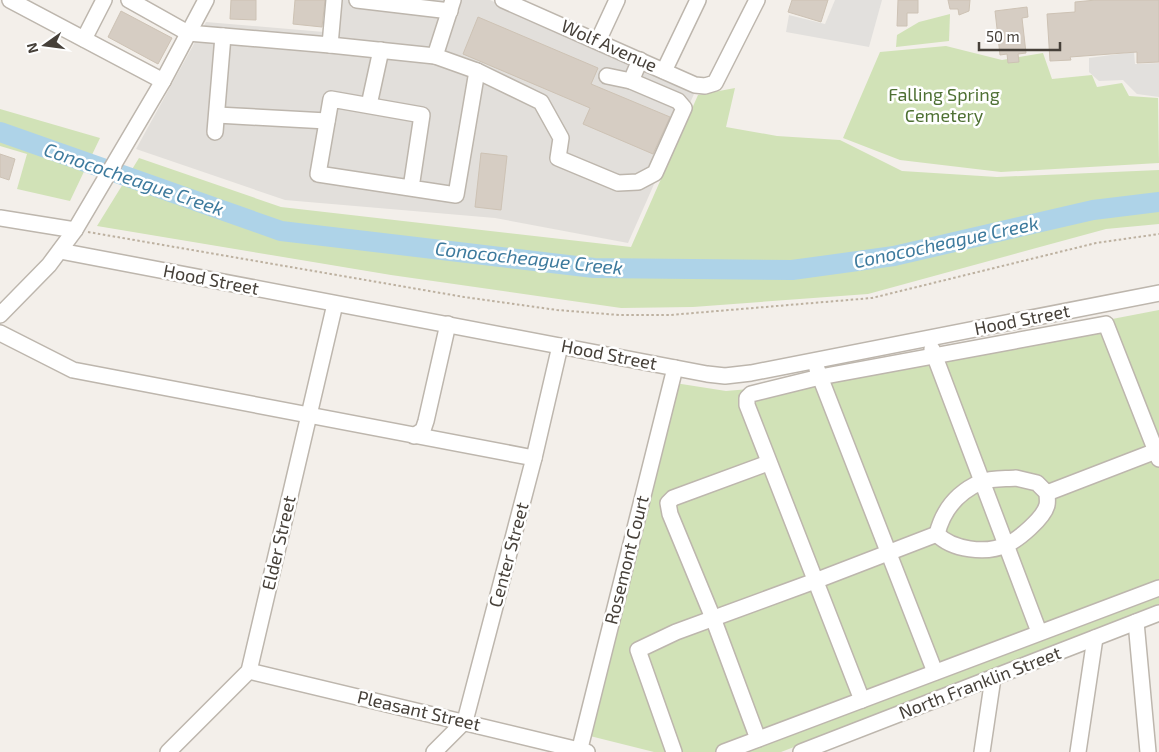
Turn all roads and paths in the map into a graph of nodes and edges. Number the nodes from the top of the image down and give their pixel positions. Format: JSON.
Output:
{"nodes":[{"id":1,"x":10,"y":0,"type":"edge"},
{"id":2,"x":104,"y":0,"type":"edge"},
{"id":3,"x":129,"y":0,"type":"edge"},
{"id":4,"x":206,"y":0,"type":"edge"},
{"id":5,"x":334,"y":0,"type":"edge"},
{"id":6,"x":357,"y":0,"type":"edge"},
{"id":7,"x":504,"y":0,"type":"edge"},
{"id":8,"x":617,"y":0,"type":"edge"},
{"id":9,"x":698,"y":0,"type":"edge"},
{"id":10,"x":757,"y":0,"type":"edge"},
{"id":11,"x":452,"y":5,"type":"edge"},
{"id":12,"x":536,"y":6,"type":"edge"},
{"id":13,"x":188,"y":33,"type":"junction"},
{"id":14,"x":223,"y":36,"type":"junction"},
{"id":15,"x":84,"y":39,"type":"junction"},
{"id":16,"x":598,"y":41,"type":"junction"},
{"id":17,"x":330,"y":45,"type":"junction"},
{"id":18,"x":381,"y":50,"type":"junction"},
{"id":19,"x":435,"y":56,"type":"junction"},
{"id":20,"x":640,"y":60,"type":"junction"},
{"id":21,"x":477,"y":71,"type":"junction"},
{"id":22,"x":664,"y":71,"type":"junction"},
{"id":23,"x":607,"y":76,"type":"dead end"},
{"id":24,"x":162,"y":81,"type":"junction"},
{"id":25,"x":631,"y":81,"type":"junction"},
{"id":26,"x":369,"y":105,"type":"junction"},
{"id":27,"x":217,"y":115,"type":"junction"},
{"id":28,"x":327,"y":121,"type":"junction"},
{"id":29,"x":215,"y":132,"type":"dead end"},
{"id":30,"x":411,"y":188,"type":"junction"},
{"id":31,"x":0,"y":218,"type":"edge"},
{"id":32,"x":75,"y":230,"type":"junction"},
{"id":33,"x":1159,"y":234,"type":"edge"},
{"id":34,"x":60,"y":251,"type":"junction"},
{"id":35,"x":1159,"y":293,"type":"edge"},
{"id":36,"x":335,"y":304,"type":"junction"},
{"id":37,"x":0,"y":316,"type":"edge"},
{"id":38,"x":448,"y":324,"type":"junction"},
{"id":39,"x":0,"y":333,"type":"edge"},
{"id":40,"x":928,"y":339,"type":"junction"},
{"id":41,"x":560,"y":346,"type":"junction"},
{"id":42,"x":935,"y":357,"type":"junction"},
{"id":43,"x":814,"y":361,"type":"junction"},
{"id":44,"x":675,"y":368,"type":"junction"},
{"id":45,"x":820,"y":377,"type":"junction"},
{"id":46,"x":309,"y":416,"type":"junction"},
{"id":47,"x":414,"y":436,"type":"junction"},
{"id":48,"x":1157,"y":455,"type":"edge"},
{"id":49,"x":534,"y":458,"type":"junction"},
{"id":50,"x":768,"y":463,"type":"junction"},
{"id":51,"x":982,"y":482,"type":"junction"},
{"id":52,"x":1047,"y":493,"type":"junction"},
{"id":53,"x":937,"y":534,"type":"junction"},
{"id":54,"x":1006,"y":545,"type":"junction"},
{"id":55,"x":888,"y":554,"type":"junction"},
{"id":56,"x":814,"y":581,"type":"junction"},
{"id":57,"x":1159,"y":588,"type":"edge"},
{"id":58,"x":1159,"y":613,"type":"edge"},
{"id":59,"x":713,"y":618,"type":"junction"},
{"id":60,"x":1136,"y":622,"type":"junction"},
{"id":61,"x":1039,"y":632,"type":"junction"},
{"id":62,"x":1095,"y":638,"type":"junction"},
{"id":63,"x":249,"y":671,"type":"junction"},
{"id":64,"x":935,"y":672,"type":"junction"},
{"id":65,"x":993,"y":678,"type":"junction"},
{"id":66,"x":862,"y":700,"type":"junction"},
{"id":67,"x":465,"y":722,"type":"junction"},
{"id":68,"x":758,"y":739,"type":"junction"},
{"id":69,"x":582,"y":751,"type":"edge"},
{"id":70,"x":168,"y":752,"type":"edge"},
{"id":71,"x":434,"y":752,"type":"edge"},
{"id":72,"x":674,"y":752,"type":"edge"},
{"id":73,"x":724,"y":752,"type":"edge"},
{"id":74,"x":801,"y":752,"type":"edge"},
{"id":75,"x":982,"y":752,"type":"edge"},
{"id":76,"x":1078,"y":752,"type":"edge"},
{"id":77,"x":1148,"y":752,"type":"edge"}],
"edges":[{"from":1,"to":15,"type":"street"},
{"from":2,"to":15,"type":"street"},
{"from":3,"to":13,"type":"street"},
{"from":4,"to":13,"type":"street"},
{"from":5,"to":17,"type":"street"},
{"from":6,"to":11,"type":"street"},
{"from":7,"to":12,"type":"street","name":"Wolf Avenue"},
{"from":8,"to":16,"type":"street"},
{"from":9,"to":22,"type":"street"},
{"from":10,"to":22,"type":"street","name":"Wolf Avenue"},
{"from":11,"to":19,"type":"street"},
{"from":12,"to":16,"type":"street","name":"Wolf Avenue"},
{"from":13,"to":14,"type":"street"},
{"from":13,"to":24,"type":"street"},
{"from":14,"to":17,"type":"street"},
{"from":14,"to":27,"type":"street"},
{"from":15,"to":24,"type":"street"},
{"from":16,"to":20,"type":"street","name":"Wolf Avenue"},
{"from":17,"to":18,"type":"street"},
{"from":18,"to":19,"type":"street"},
{"from":18,"to":26,"type":"street"},
{"from":19,"to":21,"type":"street"},
{"from":20,"to":22,"type":"street","name":"Wolf Avenue"},
{"from":20,"to":25,"type":"street"},
{"from":21,"to":25,"type":"street"},
{"from":21,"to":30,"type":"street"},
{"from":23,"to":25,"type":"street"},
{"from":24,"to":32,"type":"street"},
{"from":26,"to":28,"type":"street"},
{"from":26,"to":30,"type":"street"},
{"from":27,"to":28,"type":"street"},
{"from":27,"to":29,"type":"street"},
{"from":28,"to":30,"type":"street"},
{"from":31,"to":32,"type":"street"},
{"from":32,"to":33,"type":"path"},
{"from":32,"to":34,"type":"street"},
{"from":34,"to":36,"type":"street","name":"Hood Street"},
{"from":34,"to":37,"type":"street"},
{"from":35,"to":40,"type":"street","name":"Hood Street"},
{"from":36,"to":38,"type":"street","name":"Hood Street"},
{"from":36,"to":46,"type":"street","name":"Elder Street"},
{"from":38,"to":41,"type":"street","name":"Hood Street"},
{"from":38,"to":47,"type":"street"},
{"from":39,"to":46,"type":"street"},
{"from":40,"to":42,"type":"street"},
{"from":40,"to":43,"type":"street","name":"Hood Street"},
{"from":41,"to":44,"type":"street","name":"Hood Street"},
{"from":41,"to":49,"type":"street","name":"Center Street"},
{"from":42,"to":45,"type":"street"},
{"from":42,"to":48,"type":"street"},
{"from":42,"to":51,"type":"street"},
{"from":43,"to":44,"type":"street","name":"Hood Street"},
{"from":43,"to":45,"type":"street"},
{"from":44,"to":69,"type":"street","name":"Rosemont Court"},
{"from":45,"to":50,"type":"street"},
{"from":45,"to":55,"type":"street"},
{"from":46,"to":47,"type":"street"},
{"from":46,"to":63,"type":"street","name":"Elder Street"},
{"from":47,"to":49,"type":"street"},
{"from":48,"to":52,"type":"street"},
{"from":49,"to":67,"type":"street","name":"Center Street"},
{"from":50,"to":56,"type":"street"},
{"from":50,"to":59,"type":"street"},
{"from":51,"to":52,"type":"street"},
{"from":51,"to":53,"type":"street"},
{"from":51,"to":54,"type":"street"},
{"from":52,"to":54,"type":"street"},
{"from":53,"to":54,"type":"street"},
{"from":53,"to":55,"type":"street"},
{"from":54,"to":61,"type":"street"},
{"from":55,"to":56,"type":"street"},
{"from":55,"to":64,"type":"street"},
{"from":56,"to":59,"type":"street"},
{"from":56,"to":66,"type":"street"},
{"from":57,"to":61,"type":"street"},
{"from":58,"to":60,"type":"street","name":"North Franklin Street"},
{"from":59,"to":68,"type":"street"},
{"from":59,"to":72,"type":"street"},
{"from":60,"to":62,"type":"street","name":"North Franklin Street"},
{"from":60,"to":77,"type":"street"},
{"from":61,"to":64,"type":"street"},
{"from":62,"to":65,"type":"street","name":"North Franklin Street"},
{"from":62,"to":76,"type":"street"},
{"from":63,"to":67,"type":"street","name":"Pleasant Street"},
{"from":63,"to":70,"type":"street"},
{"from":64,"to":66,"type":"street"},
{"from":65,"to":74,"type":"street","name":"North Franklin Street"},
{"from":65,"to":75,"type":"street"},
{"from":66,"to":68,"type":"street"},
{"from":67,"to":69,"type":"street","name":"Pleasant Street"},
{"from":67,"to":71,"type":"street"},
{"from":68,"to":73,"type":"street"}]}
